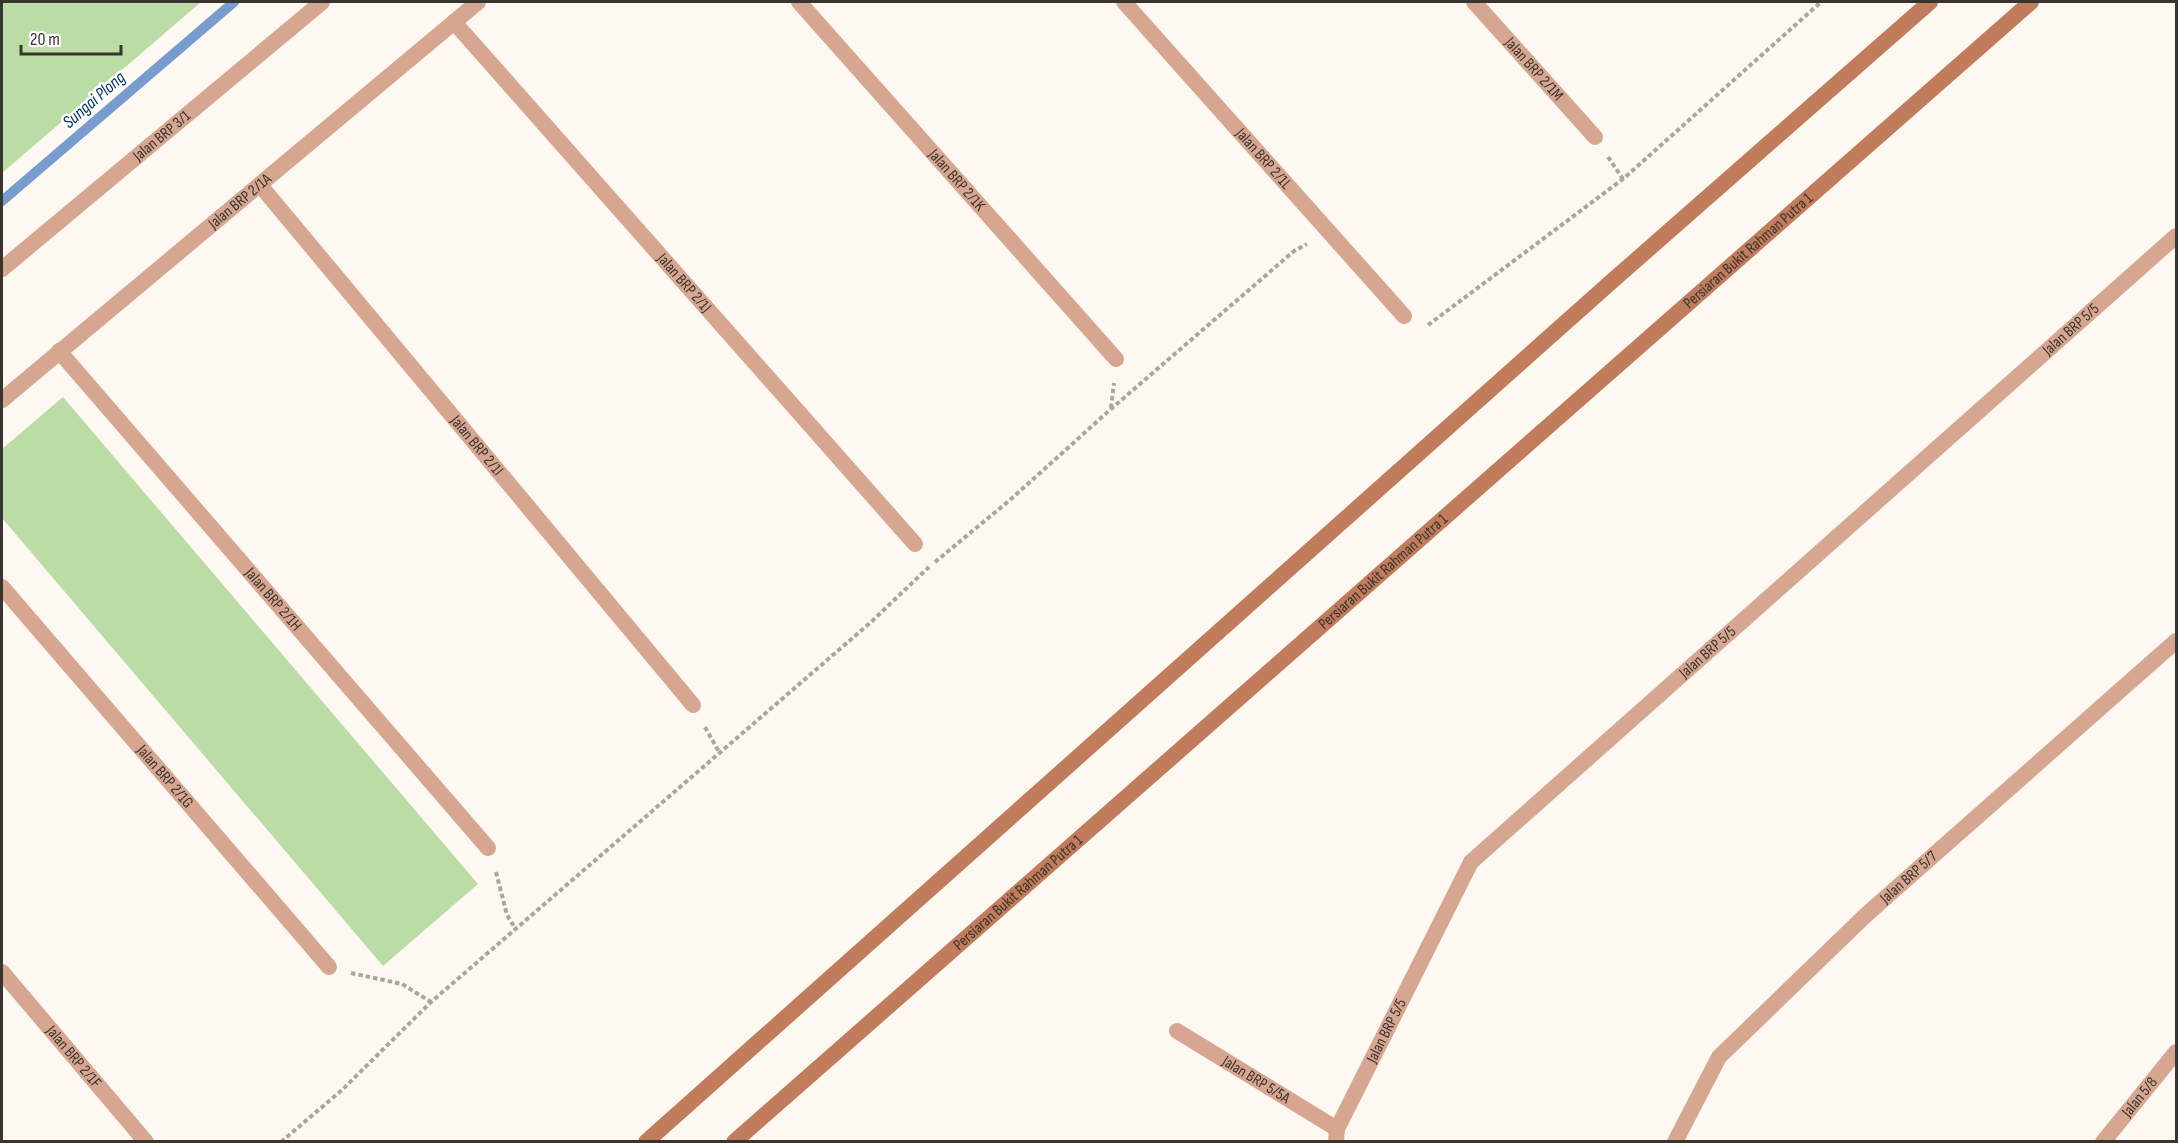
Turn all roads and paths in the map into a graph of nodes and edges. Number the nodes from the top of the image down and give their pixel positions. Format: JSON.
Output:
{"nodes":[{"id":1,"x":322,"y":2,"type":"edge"},
{"id":2,"x":478,"y":2,"type":"edge"},
{"id":3,"x":799,"y":2,"type":"edge"},
{"id":4,"x":1124,"y":2,"type":"edge"},
{"id":5,"x":1474,"y":2,"type":"edge"},
{"id":6,"x":1821,"y":2,"type":"edge"},
{"id":7,"x":1930,"y":2,"type":"edge"},
{"id":8,"x":2031,"y":2,"type":"edge"},
{"id":9,"x":454,"y":22,"type":"junction"},
{"id":10,"x":1595,"y":137,"type":"dead end"},
{"id":11,"x":260,"y":185,"type":"junction"},
{"id":12,"x":2176,"y":236,"type":"edge"},
{"id":13,"x":1308,"y":244,"type":"dead end"},
{"id":14,"x":2,"y":269,"type":"edge"},
{"id":15,"x":1404,"y":316,"type":"dead end"},
{"id":16,"x":1426,"y":326,"type":"dead end"},
{"id":17,"x":59,"y":351,"type":"junction"},
{"id":18,"x":1116,"y":359,"type":"dead end"},
{"id":19,"x":2,"y":400,"type":"edge"},
{"id":20,"x":915,"y":544,"type":"dead end"},
{"id":21,"x":2,"y":587,"type":"edge"},
{"id":22,"x":2176,"y":641,"type":"edge"},
{"id":23,"x":693,"y":705,"type":"dead end"},
{"id":24,"x":488,"y":848,"type":"joint"},
{"id":25,"x":516,"y":930,"type":"junction"},
{"id":26,"x":329,"y":967,"type":"joint"},
{"id":27,"x":2,"y":972,"type":"edge"},
{"id":28,"x":431,"y":1002,"type":"junction"},
{"id":29,"x":1177,"y":1031,"type":"dead end"},
{"id":30,"x":2176,"y":1052,"type":"edge"},
{"id":31,"x":1336,"y":1136,"type":"edge"},
{"id":32,"x":146,"y":1142,"type":"edge"},
{"id":33,"x":281,"y":1142,"type":"edge"},
{"id":34,"x":646,"y":1142,"type":"edge"},
{"id":35,"x":734,"y":1142,"type":"edge"},
{"id":36,"x":1675,"y":1142,"type":"edge"},
{"id":37,"x":2103,"y":1142,"type":"edge"}],
"edges":[{"from":1,"to":14,"type":"street","name":"Jalan BRP 3/1"},
{"from":2,"to":9,"type":"street","name":"Jalan BRP 2/1A"},
{"from":3,"to":18,"type":"street","name":"Jalan BRP 2/1K"},
{"from":4,"to":15,"type":"street","name":"Jalan BRP 2/1L"},
{"from":5,"to":10,"type":"street","name":"Jalan BRP 2/1M"},
{"from":6,"to":16,"type":"path"},
{"from":7,"to":34,"type":"main road"},
{"from":8,"to":35,"type":"main road","name":"Persiaran Bukit Rahman Putra 1"},
{"from":9,"to":11,"type":"street","name":"Jalan BRP 2/1A"},
{"from":9,"to":20,"type":"street","name":"Jalan BRP 2/1J"},
{"from":11,"to":17,"type":"street","name":"Jalan BRP 2/1A"},
{"from":11,"to":23,"type":"street","name":"Jalan BRP 2/1I"},
{"from":12,"to":31,"type":"street","name":"Jalan BRP 5/5"},
{"from":13,"to":25,"type":"path"},
{"from":17,"to":19,"type":"street","name":"Jalan BRP 2/1A"},
{"from":17,"to":24,"type":"street","name":"Jalan BRP 2/1H"},
{"from":21,"to":26,"type":"street","name":"Jalan BRP 2/1G"},
{"from":22,"to":36,"type":"street","name":"Jalan BRP 5/7"},
{"from":24,"to":25,"type":"path"},
{"from":25,"to":28,"type":"path"},
{"from":26,"to":28,"type":"path"},
{"from":27,"to":32,"type":"street","name":"Jalan BRP 2/1F"},
{"from":28,"to":33,"type":"path"},
{"from":29,"to":31,"type":"street","name":"Jalan BRP 5/5A"},
{"from":30,"to":37,"type":"street","name":"Jalan 5/8"}]}
